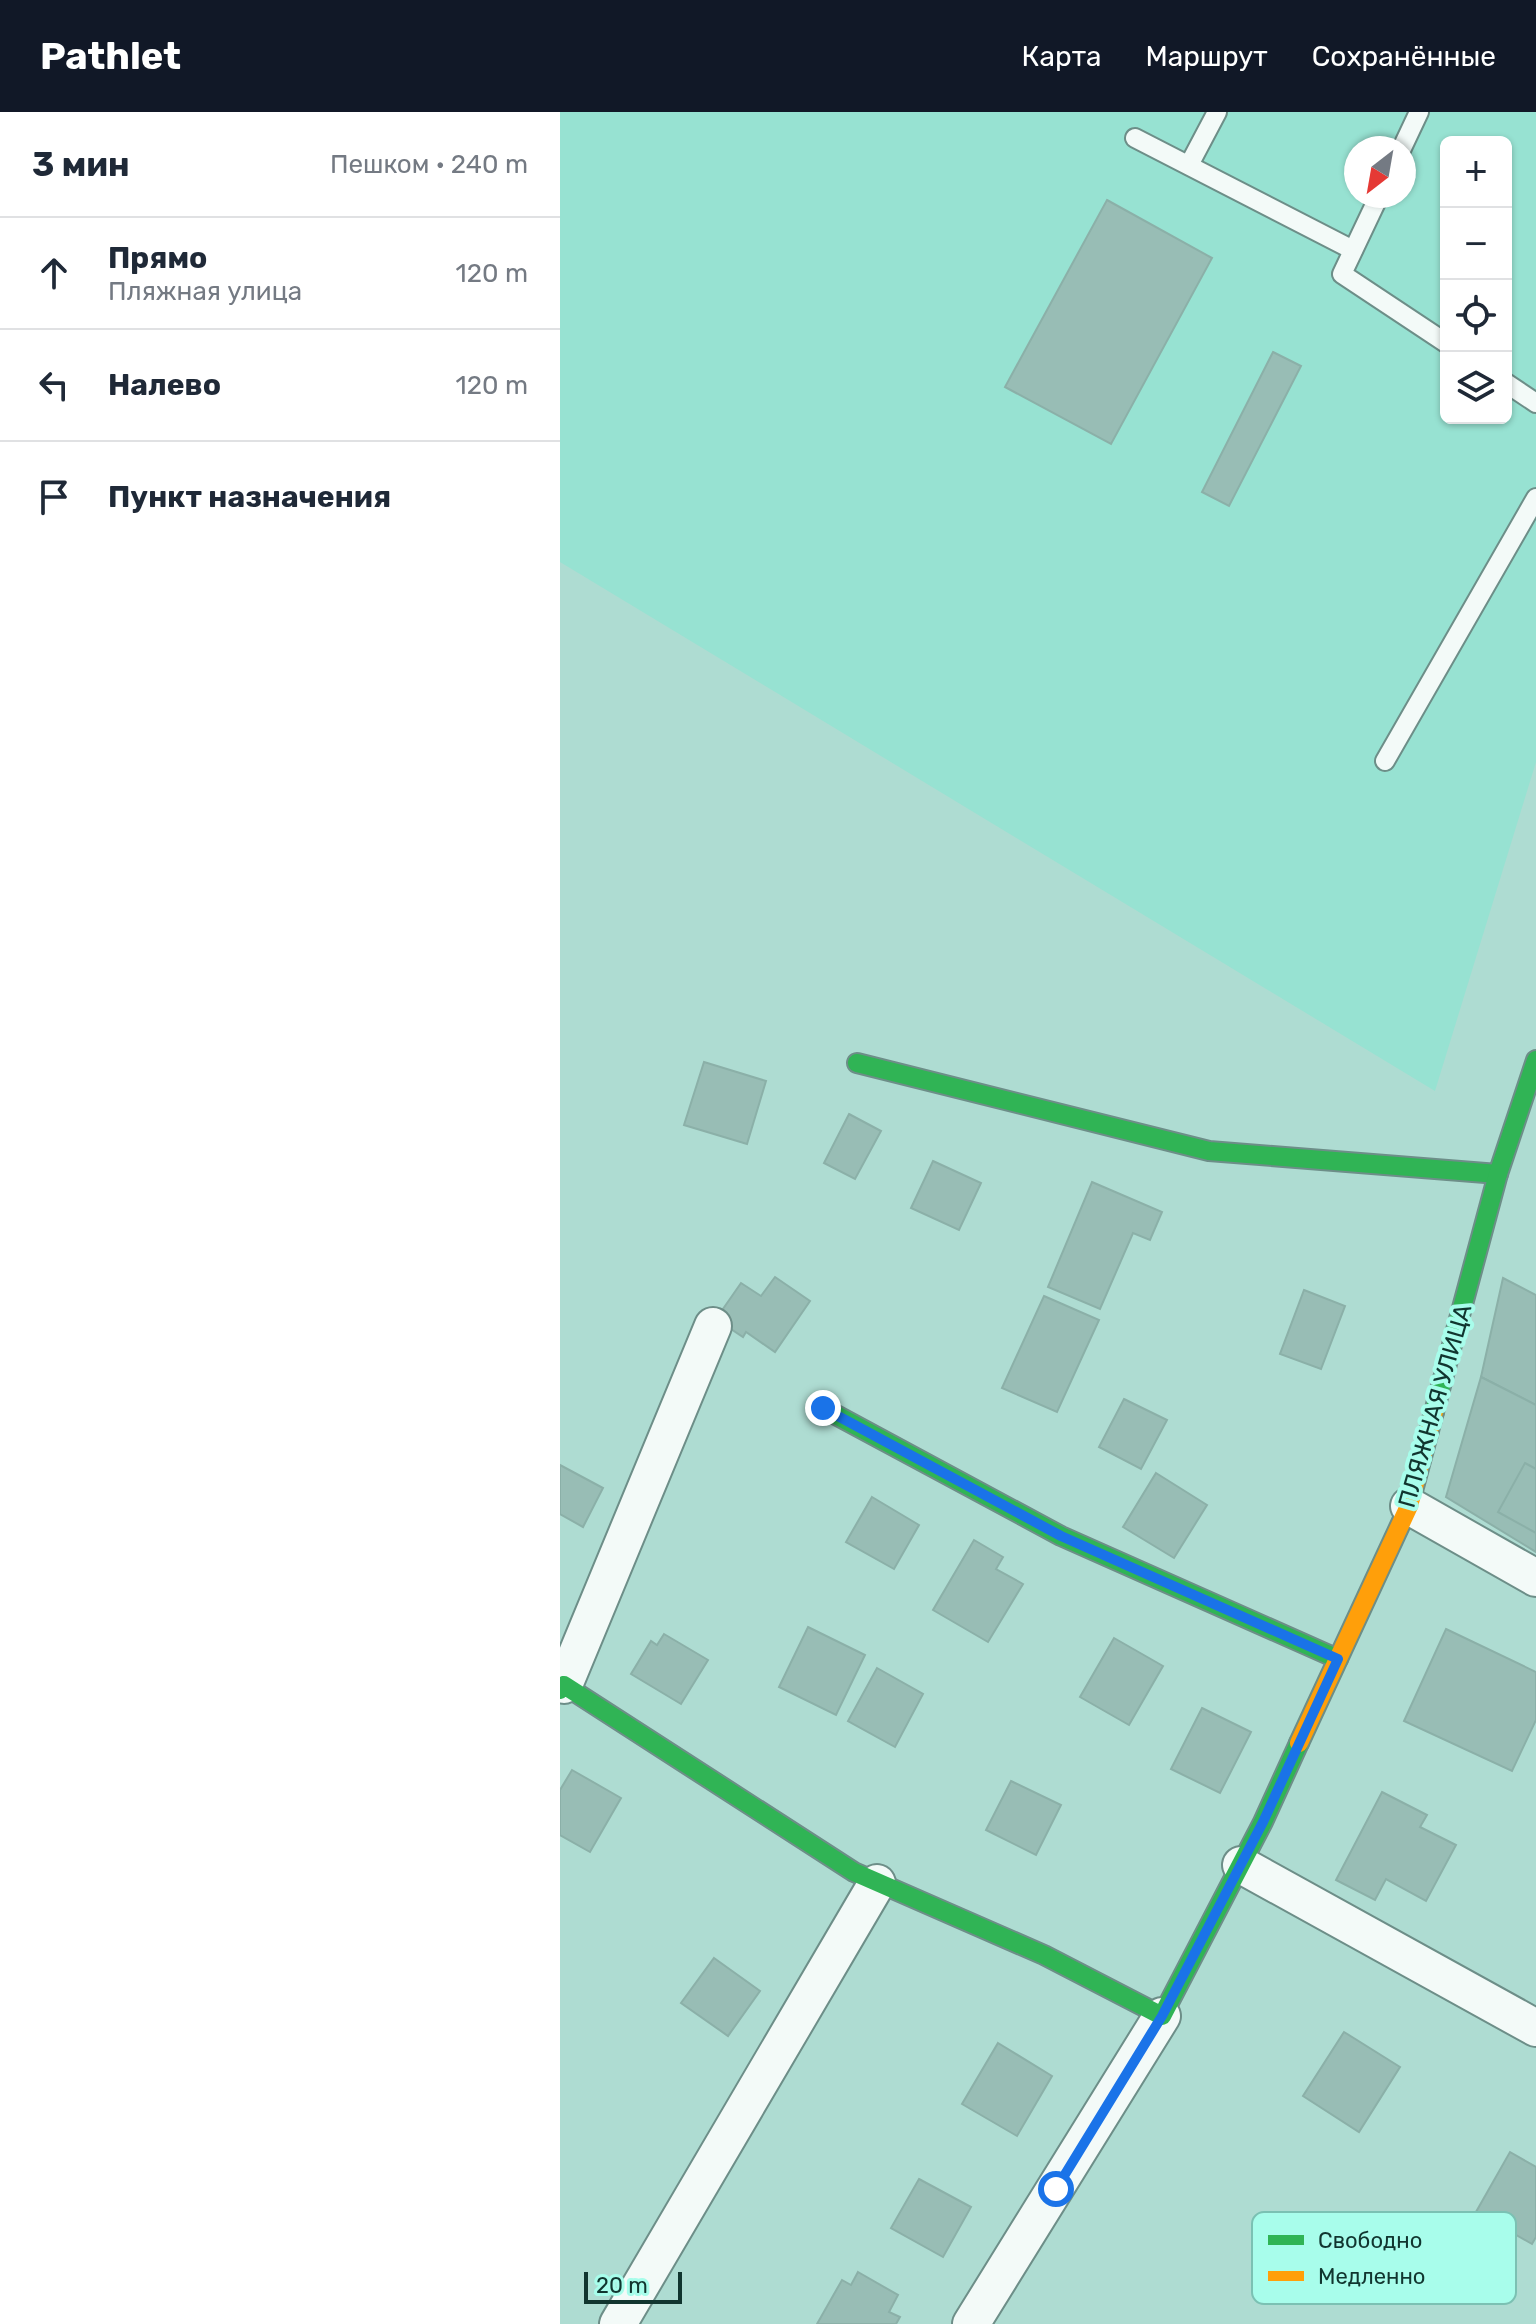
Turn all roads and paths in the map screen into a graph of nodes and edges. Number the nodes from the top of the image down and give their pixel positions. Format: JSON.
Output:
{"nodes":[{"id":1,"x":1217,"y":112,"type":"edge"},
{"id":2,"x":1419,"y":112,"type":"edge"},
{"id":3,"x":1408,"y":136,"type":"edge"},
{"id":4,"x":1135,"y":138,"type":"dead end"},
{"id":5,"x":1189,"y":165,"type":"junction"},
{"id":6,"x":1373,"y":208,"type":"edge"},
{"id":7,"x":1353,"y":250,"type":"junction"},
{"id":8,"x":1440,"y":339,"type":"edge"},
{"id":9,"x":1512,"y":387,"type":"edge"},
{"id":10,"x":1536,"y":403,"type":"edge"},
{"id":11,"x":1536,"y":498,"type":"edge"},
{"id":12,"x":1385,"y":761,"type":"dead end"},
{"id":13,"x":1536,"y":1060,"type":"edge"},
{"id":14,"x":857,"y":1063,"type":"dead end"},
{"id":15,"x":1498,"y":1174,"type":"junction"},
{"id":16,"x":713,"y":1326,"type":"dead end"},
{"id":17,"x":823,"y":1408,"type":"dead end"},
{"id":18,"x":1409,"y":1506,"type":"junction"},
{"id":19,"x":1536,"y":1578,"type":"edge"},
{"id":20,"x":1338,"y":1659,"type":"junction"},
{"id":21,"x":561,"y":1686,"type":"edge"},
{"id":22,"x":1241,"y":1865,"type":"junction"},
{"id":23,"x":877,"y":1883,"type":"junction"},
{"id":24,"x":1162,"y":2016,"type":"junction"},
{"id":25,"x":1536,"y":2028,"type":"edge"},
{"id":26,"x":618,"y":2324,"type":"edge"},
{"id":27,"x":971,"y":2324,"type":"edge"}],
"edges":[{"from":1,"to":5,"type":"lane"},
{"from":2,"to":3,"type":"lane"},
{"from":4,"to":5,"type":"lane"},
{"from":5,"to":7,"type":"lane"},
{"from":6,"to":7,"type":"lane"},
{"from":7,"to":8,"type":"lane"},
{"from":9,"to":10,"type":"lane"},
{"from":11,"to":12,"type":"lane"},
{"from":13,"to":15,"type":"street","name":"ПЛЯЖНАЯ УЛИЦА"},
{"from":14,"to":15,"type":"street"},
{"from":15,"to":18,"type":"street","name":"ПЛЯЖНАЯ УЛИЦА"},
{"from":16,"to":21,"type":"street"},
{"from":17,"to":20,"type":"street"},
{"from":18,"to":19,"type":"street"},
{"from":18,"to":20,"type":"street","name":"ПЛЯЖНАЯ УЛИЦА"},
{"from":20,"to":22,"type":"street","name":"ПЛЯЖНАЯ УЛИЦА"},
{"from":21,"to":23,"type":"street"},
{"from":22,"to":24,"type":"street","name":"ПЛЯЖНАЯ УЛИЦА"},
{"from":22,"to":25,"type":"street"},
{"from":23,"to":24,"type":"street"},
{"from":23,"to":26,"type":"street"},
{"from":24,"to":27,"type":"street","name":"ПЛЯЖНАЯ УЛИЦА"}]}
